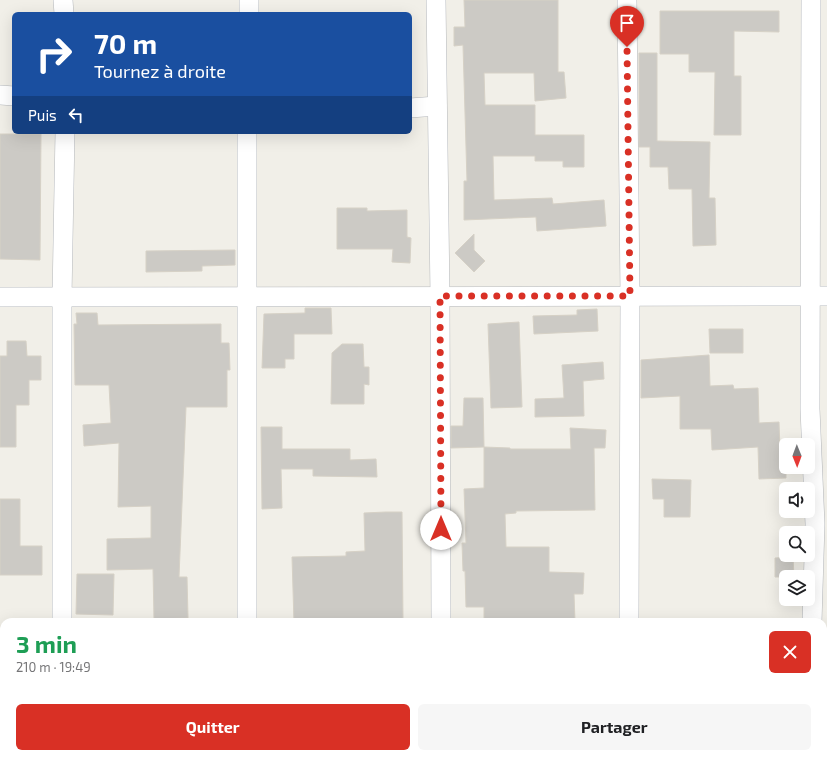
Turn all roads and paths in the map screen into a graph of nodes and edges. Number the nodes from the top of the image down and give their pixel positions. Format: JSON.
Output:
{"nodes":[{"id":1,"x":63,"y":0,"type":"edge"},
{"id":2,"x":249,"y":0,"type":"edge"},
{"id":3,"x":436,"y":0,"type":"edge"},
{"id":4,"x":627,"y":0,"type":"edge"},
{"id":5,"x":811,"y":0,"type":"edge"},
{"id":6,"x":64,"y":12,"type":"edge"},
{"id":7,"x":249,"y":12,"type":"edge"},
{"id":8,"x":0,"y":95,"type":"edge"},
{"id":9,"x":12,"y":96,"type":"edge"},
{"id":10,"x":437,"y":106,"type":"junction"},
{"id":11,"x":412,"y":108,"type":"edge"},
{"id":12,"x":65,"y":134,"type":"edge"},
{"id":13,"x":247,"y":134,"type":"edge"},
{"id":14,"x":247,"y":296,"type":"junction"},
{"id":15,"x":440,"y":296,"type":"junction"},
{"id":16,"x":630,"y":296,"type":"junction"},
{"id":17,"x":819,"y":296,"type":"edge"},
{"id":18,"x":0,"y":297,"type":"edge"},
{"id":19,"x":62,"y":297,"type":"junction"},
{"id":20,"x":62,"y":618,"type":"edge"},
{"id":21,"x":247,"y":618,"type":"edge"},
{"id":22,"x":441,"y":618,"type":"edge"},
{"id":23,"x":628,"y":618,"type":"edge"},
{"id":24,"x":812,"y":618,"type":"edge"}],
"edges":[{"from":1,"to":6,"type":"street"},
{"from":2,"to":7,"type":"street"},
{"from":3,"to":10,"type":"street"},
{"from":4,"to":16,"type":"street"},
{"from":5,"to":17,"type":"street"},
{"from":8,"to":9,"type":"street"},
{"from":10,"to":11,"type":"street"},
{"from":10,"to":15,"type":"street"},
{"from":12,"to":19,"type":"street"},
{"from":13,"to":14,"type":"street"},
{"from":14,"to":15,"type":"street"},
{"from":14,"to":19,"type":"street"},
{"from":14,"to":21,"type":"street"},
{"from":15,"to":16,"type":"street"},
{"from":15,"to":22,"type":"street"},
{"from":16,"to":17,"type":"street"},
{"from":16,"to":23,"type":"street"},
{"from":17,"to":24,"type":"street"},
{"from":18,"to":19,"type":"street"},
{"from":19,"to":20,"type":"street"}]}
